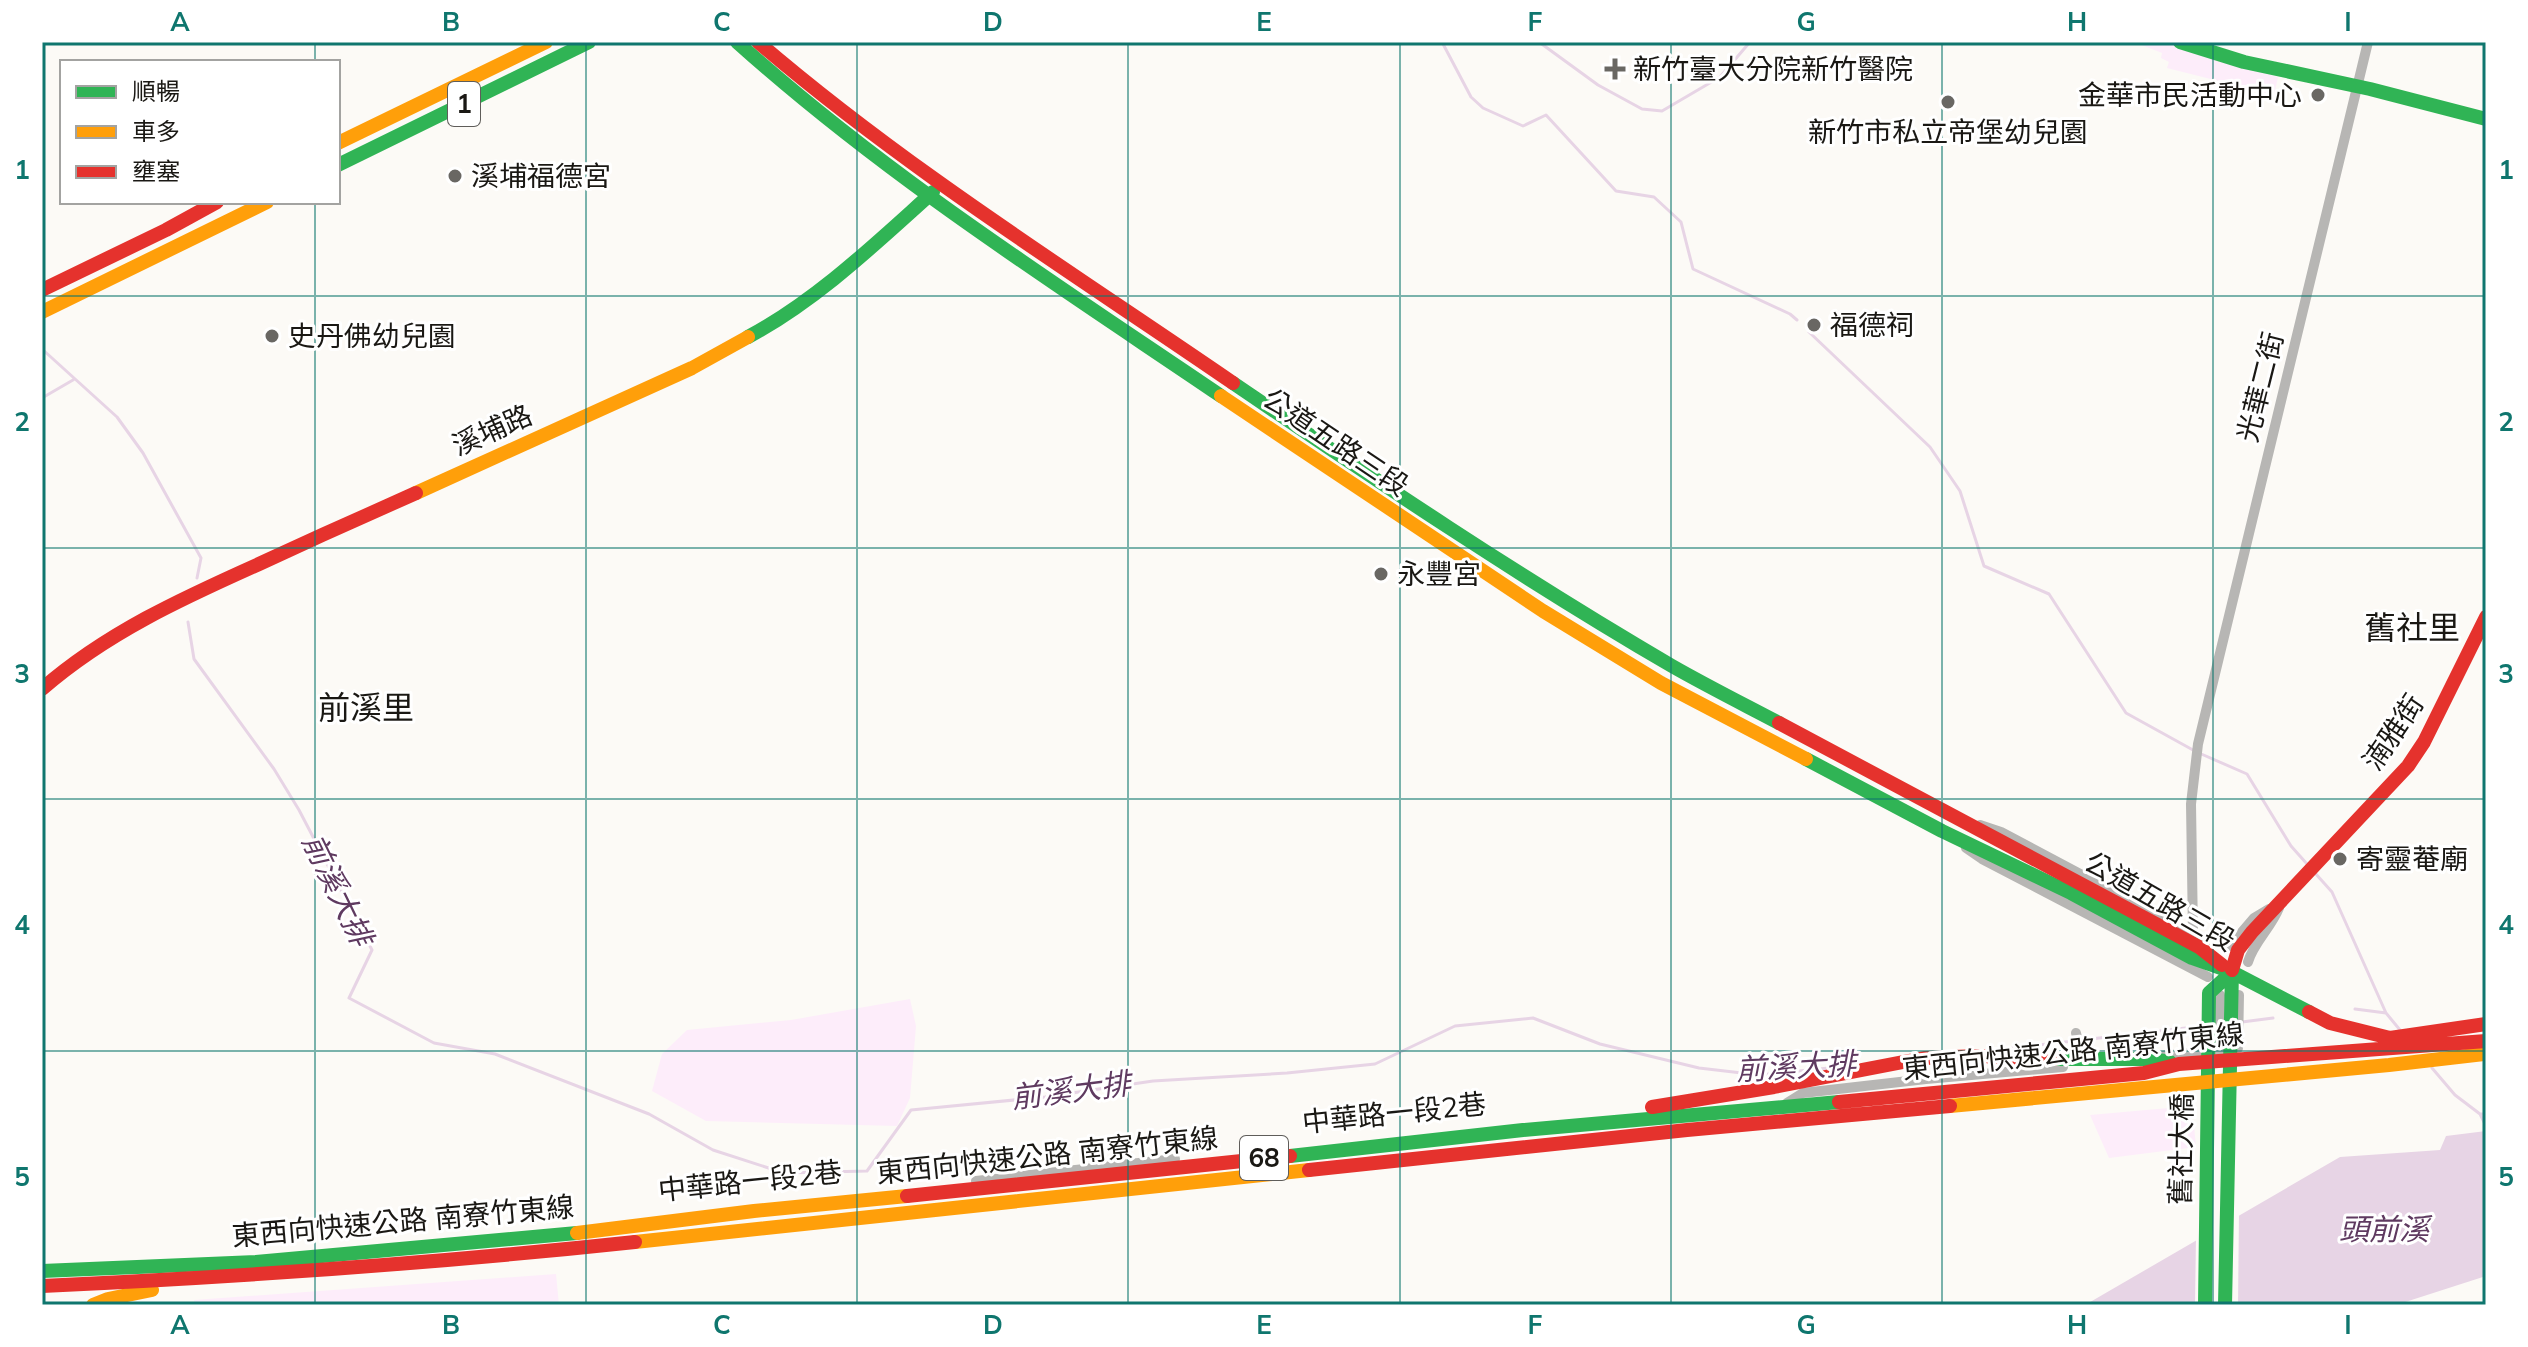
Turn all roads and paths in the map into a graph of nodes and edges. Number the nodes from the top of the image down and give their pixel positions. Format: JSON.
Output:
{"nodes":[{"id":1,"x":546,"y":42,"type":"edge"},
{"id":2,"x":589,"y":42,"type":"edge"},
{"id":3,"x":737,"y":42,"type":"edge"},
{"id":4,"x":758,"y":42,"type":"edge"},
{"id":5,"x":2180,"y":42,"type":"edge"},
{"id":6,"x":2368,"y":42,"type":"edge"},
{"id":7,"x":2358,"y":86,"type":"junction"},
{"id":8,"x":2486,"y":119,"type":"edge"},
{"id":9,"x":340,"y":142,"type":"edge"},
{"id":10,"x":340,"y":164,"type":"edge"},
{"id":11,"x":941,"y":183,"type":"junction"},
{"id":12,"x":928,"y":197,"type":"junction"},
{"id":13,"x":213,"y":204,"type":"edge"},
{"id":14,"x":263,"y":204,"type":"edge"},
{"id":15,"x":42,"y":290,"type":"edge"},
{"id":16,"x":42,"y":312,"type":"edge"},
{"id":17,"x":2486,"y":617,"type":"edge"},
{"id":18,"x":42,"y":689,"type":"edge"},
{"id":19,"x":1781,"y":724,"type":"junction"},
{"id":20,"x":1772,"y":740,"type":"junction"},
{"id":21,"x":1955,"y":816,"type":"junction"},
{"id":22,"x":1942,"y":831,"type":"junction"},
{"id":23,"x":2281,"y":902,"type":"junction"},
{"id":24,"x":2193,"y":934,"type":"junction"},
{"id":25,"x":2248,"y":962,"type":"dead end"},
{"id":26,"x":2232,"y":972,"type":"junction"},
{"id":27,"x":2208,"y":977,"type":"dead end"},
{"id":28,"x":2225,"y":995,"type":"junction"},
{"id":29,"x":2486,"y":1024,"type":"edge"},
{"id":30,"x":2076,"y":1033,"type":"dead end"},
{"id":31,"x":2486,"y":1041,"type":"edge"},
{"id":32,"x":2219,"y":1050,"type":"junction"},
{"id":33,"x":2486,"y":1054,"type":"edge"},
{"id":34,"x":2081,"y":1055,"type":"junction"},
{"id":35,"x":2114,"y":1061,"type":"junction"},
{"id":36,"x":2179,"y":1064,"type":"junction"},
{"id":37,"x":2050,"y":1068,"type":"junction"},
{"id":38,"x":1606,"y":1115,"type":"junction"},
{"id":39,"x":1557,"y":1121,"type":"junction"},
{"id":40,"x":1625,"y":1124,"type":"junction"},
{"id":41,"x":42,"y":1264,"type":"edge"},
{"id":42,"x":42,"y":1271,"type":"edge"},
{"id":43,"x":241,"y":1277,"type":"junction"},
{"id":44,"x":42,"y":1286,"type":"edge"},
{"id":45,"x":93,"y":1305,"type":"edge"},
{"id":46,"x":2205,"y":1305,"type":"edge"},
{"id":47,"x":2225,"y":1305,"type":"edge"}],
"edges":[{"from":1,"to":9,"type":"main road","number":"1"},
{"from":2,"to":10,"type":"main road","number":"1"},
{"from":3,"to":12,"type":"main road","name":"公道五路三段"},
{"from":4,"to":11,"type":"main road","name":"公道五路三段"},
{"from":5,"to":7,"type":"main road"},
{"from":6,"to":7,"type":"street","name":"光華二街"},
{"from":7,"to":8,"type":"main road"},
{"from":7,"to":24,"type":"street","name":"光華二街"},
{"from":11,"to":12,"type":"main road","name":"溪埔路"},
{"from":11,"to":19,"type":"main road","name":"公道五路三段"},
{"from":12,"to":18,"type":"main road","name":"溪埔路"},
{"from":12,"to":20,"type":"main road","name":"公道五路三段"},
{"from":13,"to":15,"type":"main road"},
{"from":14,"to":16,"type":"main road"},
{"from":17,"to":23,"type":"main road","name":"湳雅街"},
{"from":19,"to":20,"type":"street"},
{"from":19,"to":21,"type":"main road","name":"公道五路三段"},
{"from":20,"to":22,"type":"main road","name":"公道五路三段"},
{"from":21,"to":24,"type":"street","name":"公道五路三段"},
{"from":21,"to":26,"type":"main road","name":"公道五路三段"},
{"from":22,"to":26,"type":"main road","name":"公道五路三段"},
{"from":22,"to":27,"type":"street","name":"公道五路三段"},
{"from":23,"to":24,"type":"street","name":"公道五路三段"},
{"from":23,"to":25,"type":"street"},
{"from":23,"to":26,"type":"main road"},
{"from":26,"to":28,"type":"main road"},
{"from":26,"to":28,"type":"main road"},
{"from":26,"to":29,"type":"main road"},
{"from":28,"to":32,"type":"street"},
{"from":28,"to":32,"type":"street"},
{"from":28,"to":46,"type":"main road","name":"舊社大橋"},
{"from":28,"to":47,"type":"main road","name":"舊社大橋"},
{"from":30,"to":34,"type":"street"},
{"from":31,"to":36,"type":"main road","name":"東西向快速公路 南寮竹東線","number":"68"},
{"from":32,"to":35,"type":"street","name":"中華路一段2巷"},
{"from":33,"to":43,"type":"main road","name":"東西向快速公路 南寮竹東線","number":"68"},
{"from":34,"to":35,"type":"street","name":"中華路一段2巷"},
{"from":34,"to":37,"type":"street","name":"中華路一段2巷"},
{"from":35,"to":37,"type":"street","name":"中華路一段2巷"},
{"from":36,"to":38,"type":"main road"},
{"from":36,"to":42,"type":"main road","name":"東西向快速公路 南寮竹東線","number":"68"},
{"from":37,"to":40,"type":"street","name":"中華路一段2巷"},
{"from":38,"to":39,"type":"street","name":"中華路一段2巷"},
{"from":38,"to":40,"type":"street"},
{"from":39,"to":40,"type":"street","name":"中華路一段2巷"},
{"from":39,"to":41,"type":"street","name":"中華路一段2巷"},
{"from":43,"to":44,"type":"main road","name":"東西向快速公路 南寮竹東線","number":"68"},
{"from":43,"to":45,"type":"main road"}]}
